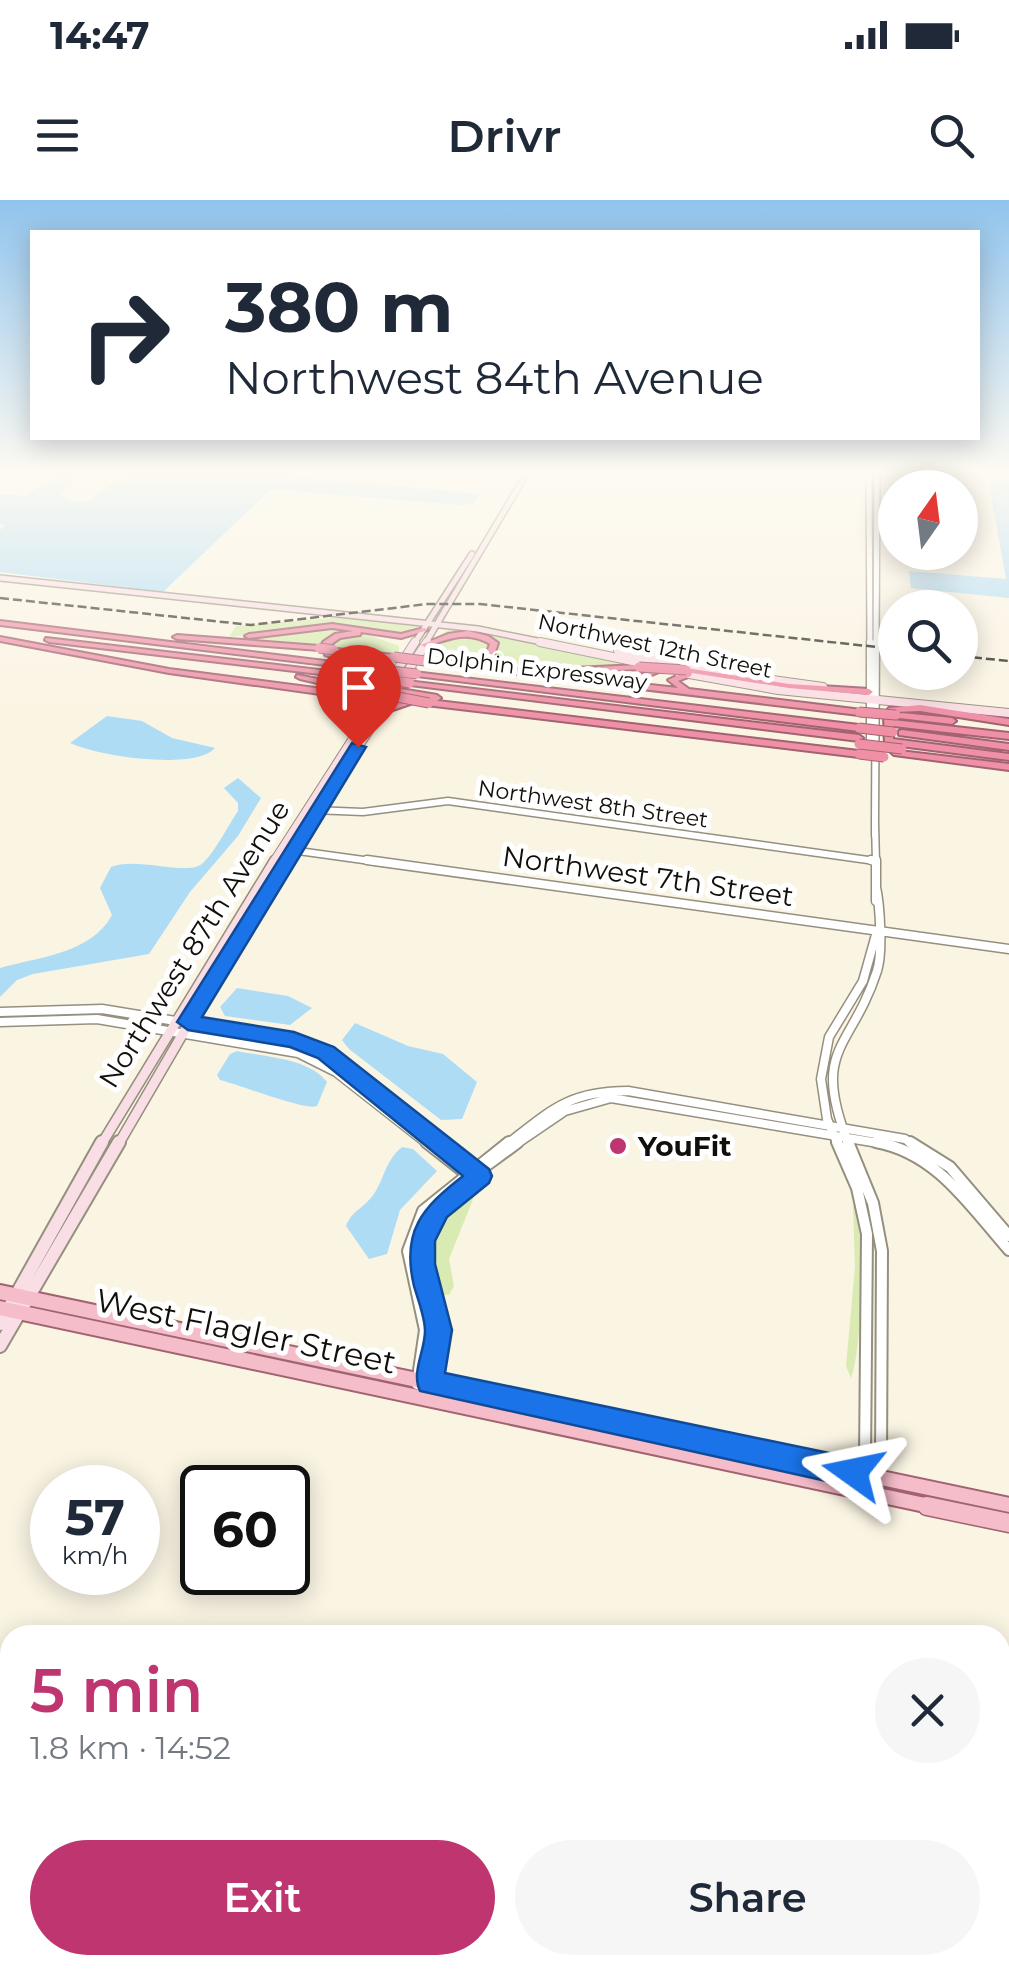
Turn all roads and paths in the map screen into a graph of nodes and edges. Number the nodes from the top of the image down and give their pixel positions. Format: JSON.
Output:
{"nodes":[{"id":1,"x":474,"y":556,"type":"edge"},
{"id":2,"x":869,"y":556,"type":"edge"},
{"id":3,"x":875,"y":556,"type":"edge"},
{"id":4,"x":0,"y":578,"type":"edge"},
{"id":5,"x":0,"y":622,"type":"edge"},
{"id":6,"x":433,"y":625,"type":"junction"},
{"id":7,"x":0,"y":636,"type":"edge"},
{"id":8,"x":168,"y":637,"type":"junction"},
{"id":9,"x":564,"y":641,"type":"junction"},
{"id":10,"x":425,"y":645,"type":"junction"},
{"id":11,"x":205,"y":658,"type":"junction"},
{"id":12,"x":454,"y":664,"type":"junction"},
{"id":13,"x":665,"y":669,"type":"junction"},
{"id":14,"x":498,"y":670,"type":"junction"},
{"id":15,"x":418,"y":672,"type":"junction"},
{"id":16,"x":687,"y":672,"type":"junction"},
{"id":17,"x":391,"y":675,"type":"junction"},
{"id":18,"x":589,"y":682,"type":"junction"},
{"id":19,"x":555,"y":684,"type":"junction"},
{"id":20,"x":689,"y":692,"type":"junction"},
{"id":21,"x":872,"y":696,"type":"junction"},
{"id":22,"x":441,"y":698,"type":"junction"},
{"id":23,"x":586,"y":700,"type":"junction"},
{"id":24,"x":375,"y":703,"type":"junction"},
{"id":25,"x":1009,"y":711,"type":"edge"},
{"id":26,"x":841,"y":718,"type":"junction"},
{"id":27,"x":644,"y":722,"type":"junction"},
{"id":28,"x":1009,"y":725,"type":"edge"},
{"id":29,"x":741,"y":730,"type":"junction"},
{"id":30,"x":859,"y":732,"type":"junction"},
{"id":31,"x":895,"y":732,"type":"junction"},
{"id":32,"x":1009,"y":736,"type":"edge"},
{"id":33,"x":1009,"y":747,"type":"edge"},
{"id":34,"x":811,"y":748,"type":"junction"},
{"id":35,"x":1009,"y":765,"type":"edge"},
{"id":36,"x":311,"y":810,"type":"junction"},
{"id":37,"x":874,"y":822,"type":"joint"},
{"id":38,"x":875,"y":836,"type":"joint"},
{"id":39,"x":286,"y":850,"type":"junction"},
{"id":40,"x":875,"y":861,"type":"junction"},
{"id":41,"x":877,"y":930,"type":"junction"},
{"id":42,"x":1009,"y":949,"type":"edge"},
{"id":43,"x":0,"y":1012,"type":"edge"},
{"id":44,"x":89,"y":1013,"type":"junction"},
{"id":45,"x":0,"y":1022,"type":"edge"},
{"id":46,"x":180,"y":1026,"type":"junction"},
{"id":47,"x":273,"y":1036,"type":"junction"},
{"id":48,"x":228,"y":1040,"type":"junction"},
{"id":49,"x":298,"y":1041,"type":"junction"},
{"id":50,"x":290,"y":1050,"type":"junction"},
{"id":51,"x":377,"y":1098,"type":"junction"},
{"id":52,"x":837,"y":1129,"type":"junction"},
{"id":53,"x":870,"y":1138,"type":"junction"},
{"id":54,"x":853,"y":1150,"type":"junction"},
{"id":55,"x":473,"y":1173,"type":"junction"},
{"id":56,"x":1009,"y":1236,"type":"edge"},
{"id":57,"x":1009,"y":1250,"type":"edge"},
{"id":58,"x":0,"y":1292,"type":"edge"},
{"id":59,"x":22,"y":1295,"type":"junction"},
{"id":60,"x":9,"y":1310,"type":"edge"},
{"id":61,"x":0,"y":1324,"type":"edge"},
{"id":62,"x":0,"y":1346,"type":"edge"},
{"id":63,"x":278,"y":1350,"type":"junction"},
{"id":64,"x":208,"y":1351,"type":"junction"},
{"id":65,"x":423,"y":1381,"type":"junction"},
{"id":66,"x":419,"y":1397,"type":"junction"},
{"id":67,"x":638,"y":1426,"type":"junction"},
{"id":68,"x":664,"y":1432,"type":"junction"},
{"id":69,"x":616,"y":1438,"type":"junction"},
{"id":70,"x":640,"y":1443,"type":"junction"},
{"id":71,"x":874,"y":1485,"type":"junction"},
{"id":72,"x":1009,"y":1505,"type":"edge"},
{"id":73,"x":1009,"y":1523,"type":"edge"}],
"edges":[{"from":1,"to":6,"type":"main road","name":"Northwest 87th Avenue"},
{"from":2,"to":21,"type":"street"},
{"from":3,"to":21,"type":"street"},
{"from":4,"to":6,"type":"main road","name":"Northwest 12th Street"},
{"from":5,"to":8,"type":"highway"},
{"from":5,"to":17,"type":"highway","name":"Dolphin Expressway"},
{"from":6,"to":8,"type":"highway"},
{"from":6,"to":9,"type":"main road","name":"Northwest 12th Street"},
{"from":6,"to":9,"type":"main road","name":"Northwest 12th Street"},
{"from":6,"to":10,"type":"main road","name":"Northwest 87th Avenue"},
{"from":6,"to":17,"type":"main road","name":"Northwest 87th Avenue"},
{"from":7,"to":11,"type":"highway","name":"Dolphin Expressway"},
{"from":7,"to":24,"type":"highway"},
{"from":8,"to":17,"type":"highway","bridge":true},
{"from":9,"to":13,"type":"main road","name":"Northwest 12th Street"},
{"from":9,"to":21,"type":"main road","name":"Northwest 12th Street"},
{"from":10,"to":12,"type":"highway"},
{"from":10,"to":17,"type":"main road","name":"Northwest 87th Avenue"},
{"from":11,"to":17,"type":"highway","name":"Dolphin Expressway"},
{"from":11,"to":24,"type":"highway"},
{"from":12,"to":14,"type":"highway"},
{"from":12,"to":15,"type":"highway"},
{"from":13,"to":16,"type":"main road","name":"Northwest 12th Street"},
{"from":13,"to":18,"type":"highway"},
{"from":13,"to":20,"type":"highway"},
{"from":14,"to":16,"type":"highway","bridge":true},
{"from":14,"to":18,"type":"highway"},
{"from":15,"to":17,"type":"highway","name":"Dolphin Expressway","bridge":true},
{"from":15,"to":17,"type":"highway","bridge":true},
{"from":15,"to":19,"type":"highway"},
{"from":15,"to":23,"type":"highway","name":"Dolphin Expressway"},
{"from":16,"to":20,"type":"highway"},
{"from":16,"to":21,"type":"highway"},
{"from":17,"to":17,"type":"highway"},
{"from":17,"to":22,"type":"highway"},
{"from":17,"to":24,"type":"main road","name":"Northwest 87th Avenue"},
{"from":18,"to":20,"type":"highway"},
{"from":19,"to":20,"type":"highway"},
{"from":19,"to":26,"type":"highway"},
{"from":20,"to":30,"type":"highway"},
{"from":21,"to":25,"type":"main road","name":"Northwest 12th Street"},
{"from":21,"to":37,"type":"street"},
{"from":22,"to":24,"type":"highway"},
{"from":22,"to":27,"type":"highway"},
{"from":23,"to":26,"type":"highway"},
{"from":23,"to":29,"type":"highway"},
{"from":23,"to":30,"type":"highway","name":"Dolphin Expressway"},
{"from":24,"to":34,"type":"highway","bridge":true},
{"from":24,"to":36,"type":"main road","name":"Northwest 87th Avenue"},
{"from":26,"to":30,"type":"highway"},
{"from":27,"to":29,"type":"highway"},
{"from":27,"to":34,"type":"highway"},
{"from":28,"to":31,"type":"highway"},
{"from":28,"to":35,"type":"highway"},
{"from":29,"to":30,"type":"highway"},
{"from":30,"to":31,"type":"highway","bridge":true},
{"from":30,"to":31,"type":"highway","name":"Dolphin Expressway","bridge":true},
{"from":30,"to":31,"type":"highway","bridge":true},
{"from":30,"to":34,"type":"highway"},
{"from":30,"to":35,"type":"highway","bridge":true},
{"from":31,"to":32,"type":"highway"},
{"from":31,"to":33,"type":"highway","name":"Dolphin Expressway"},
{"from":31,"to":35,"type":"highway"},
{"from":36,"to":39,"type":"main road","name":"Northwest 87th Avenue"},
{"from":36,"to":40,"type":"street","name":"Northwest 8th Street"},
{"from":37,"to":38,"type":"street"},
{"from":38,"to":40,"type":"street"},
{"from":39,"to":41,"type":"street","name":"Northwest 7th Street"},
{"from":39,"to":46,"type":"main road","name":"Northwest 87th Avenue"},
{"from":40,"to":41,"type":"street"},
{"from":41,"to":42,"type":"street","name":"Northwest 7th Street"},
{"from":41,"to":52,"type":"street"},
{"from":43,"to":44,"type":"street"},
{"from":44,"to":45,"type":"street"},
{"from":44,"to":46,"type":"street"},
{"from":46,"to":47,"type":"street"},
{"from":46,"to":48,"type":"street"},
{"from":46,"to":59,"type":"main road","name":"Northwest 87th Avenue"},
{"from":47,"to":48,"type":"street"},
{"from":47,"to":49,"type":"street"},
{"from":48,"to":50,"type":"street"},
{"from":49,"to":50,"type":"street"},
{"from":49,"to":51,"type":"street"},
{"from":50,"to":51,"type":"street"},
{"from":51,"to":55,"type":"street"},
{"from":52,"to":53,"type":"street"},
{"from":52,"to":54,"type":"street"},
{"from":52,"to":55,"type":"street"},
{"from":52,"to":55,"type":"street"},
{"from":52,"to":56,"type":"street"},
{"from":52,"to":71,"type":"street"},
{"from":53,"to":54,"type":"street"},
{"from":53,"to":57,"type":"street"},
{"from":54,"to":71,"type":"street"},
{"from":55,"to":65,"type":"street"},
{"from":58,"to":59,"type":"main road","name":"West Flagler Street"},
{"from":59,"to":60,"type":"main road","name":"Northwest 87th Avenue"},
{"from":59,"to":63,"type":"main road","name":"West Flagler Street"},
{"from":60,"to":61,"type":"main road"},
{"from":60,"to":62,"type":"main road"},
{"from":60,"to":64,"type":"main road","name":"West Flagler Street"},
{"from":63,"to":64,"type":"main road"},
{"from":63,"to":65,"type":"main road","name":"West Flagler Street"},
{"from":64,"to":66,"type":"main road","name":"West Flagler Street"},
{"from":65,"to":66,"type":"street"},
{"from":65,"to":67,"type":"main road","name":"West Flagler Street"},
{"from":66,"to":69,"type":"main road","name":"West Flagler Street"},
{"from":67,"to":68,"type":"main road","name":"West Flagler Street"},
{"from":67,"to":69,"type":"main road"},
{"from":68,"to":70,"type":"main road"},
{"from":68,"to":71,"type":"main road","name":"West Flagler Street"},
{"from":69,"to":70,"type":"main road","name":"West Flagler Street"},
{"from":70,"to":71,"type":"main road","name":"West Flagler Street"},
{"from":71,"to":72,"type":"main road","name":"West Flagler Street"},
{"from":71,"to":73,"type":"main road","name":"West Flagler Street"}]}
